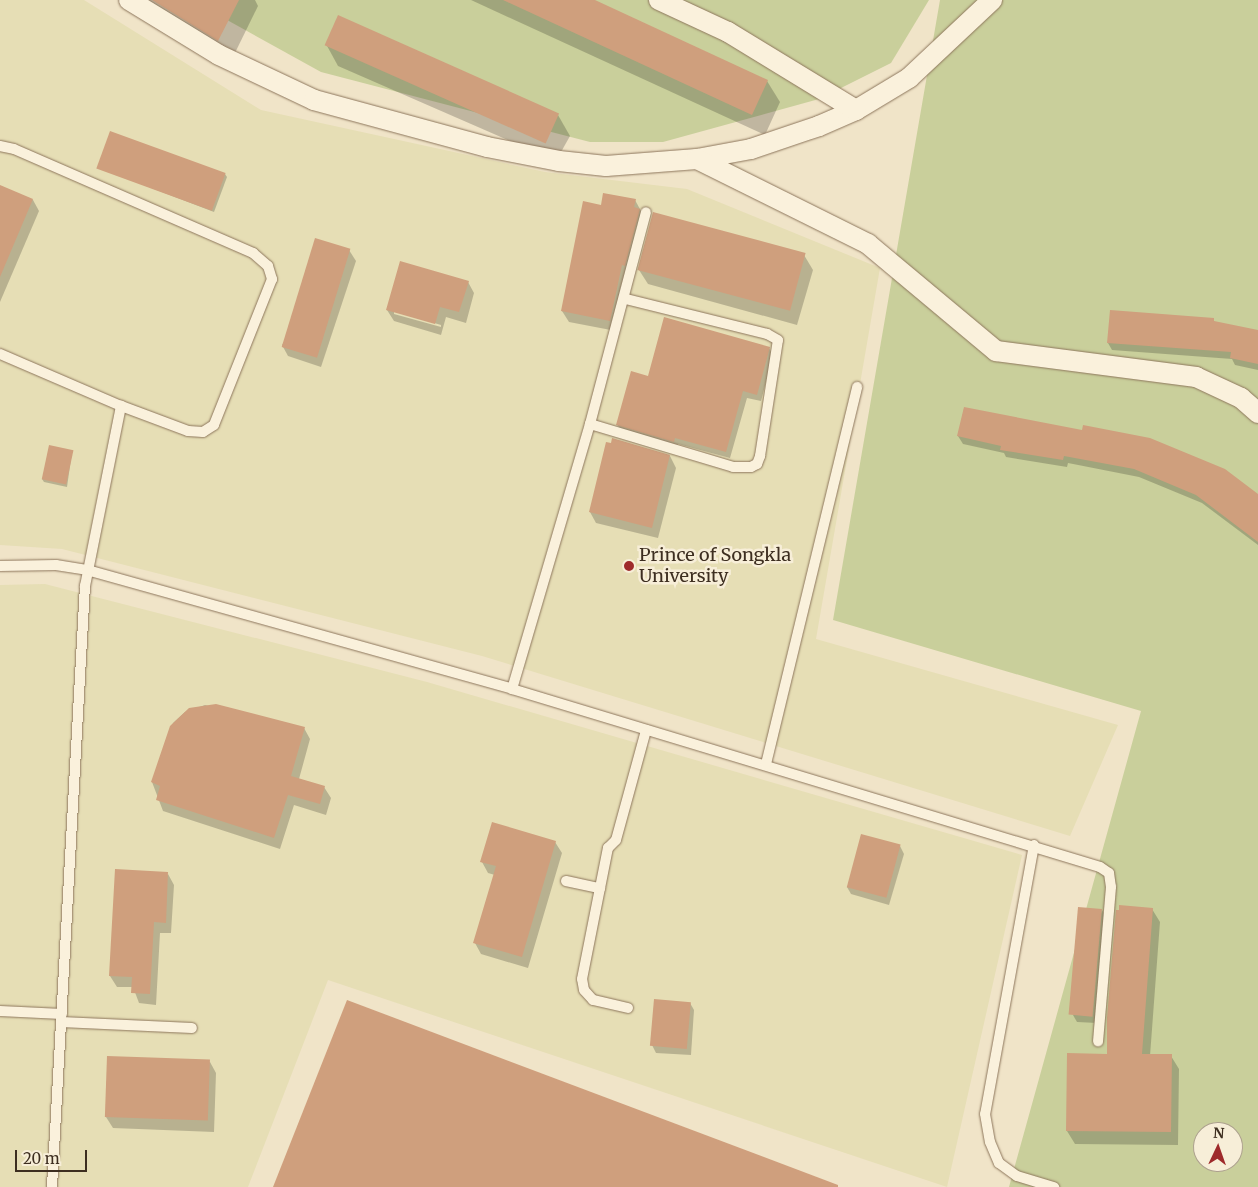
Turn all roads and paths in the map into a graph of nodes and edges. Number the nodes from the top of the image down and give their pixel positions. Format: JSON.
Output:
{"nodes":[{"id":1,"x":129,"y":0,"type":"edge"},
{"id":2,"x":659,"y":0,"type":"edge"},
{"id":3,"x":992,"y":0,"type":"edge"},
{"id":4,"x":856,"y":110,"type":"junction"},
{"id":5,"x":0,"y":146,"type":"edge"},
{"id":6,"x":697,"y":159,"type":"junction"},
{"id":7,"x":646,"y":212,"type":"dead end"},
{"id":8,"x":626,"y":299,"type":"junction"},
{"id":9,"x":0,"y":354,"type":"edge"},
{"id":10,"x":857,"y":387,"type":"dead end"},
{"id":11,"x":121,"y":406,"type":"junction"},
{"id":12,"x":1258,"y":413,"type":"edge"},
{"id":13,"x":590,"y":424,"type":"junction"},
{"id":14,"x":0,"y":566,"type":"edge"},
{"id":15,"x":87,"y":570,"type":"junction"},
{"id":16,"x":512,"y":689,"type":"junction"},
{"id":17,"x":646,"y":730,"type":"junction"},
{"id":18,"x":766,"y":764,"type":"junction"},
{"id":19,"x":1034,"y":845,"type":"junction"},
{"id":20,"x":566,"y":881,"type":"dead end"},
{"id":21,"x":600,"y":888,"type":"junction"},
{"id":22,"x":628,"y":1008,"type":"dead end"},
{"id":23,"x":0,"y":1011,"type":"edge"},
{"id":24,"x":62,"y":1018,"type":"junction"},
{"id":25,"x":192,"y":1028,"type":"dead end"},
{"id":26,"x":1098,"y":1041,"type":"dead end"},
{"id":27,"x":52,"y":1187,"type":"edge"},
{"id":28,"x":1054,"y":1187,"type":"edge"}],
"edges":[{"from":1,"to":6,"type":"street"},
{"from":2,"to":4,"type":"street"},
{"from":3,"to":4,"type":"street"},
{"from":4,"to":6,"type":"street"},
{"from":5,"to":11,"type":"lane"},
{"from":6,"to":12,"type":"street"},
{"from":7,"to":8,"type":"lane"},
{"from":8,"to":13,"type":"lane"},
{"from":8,"to":13,"type":"lane"},
{"from":9,"to":11,"type":"lane"},
{"from":10,"to":18,"type":"lane"},
{"from":11,"to":15,"type":"lane"},
{"from":13,"to":16,"type":"lane"},
{"from":14,"to":15,"type":"lane"},
{"from":15,"to":16,"type":"lane"},
{"from":15,"to":24,"type":"lane"},
{"from":16,"to":17,"type":"lane"},
{"from":17,"to":18,"type":"lane"},
{"from":17,"to":21,"type":"lane"},
{"from":18,"to":19,"type":"lane"},
{"from":19,"to":26,"type":"lane"},
{"from":19,"to":28,"type":"lane"},
{"from":20,"to":21,"type":"lane"},
{"from":21,"to":22,"type":"lane"},
{"from":23,"to":24,"type":"lane"},
{"from":24,"to":25,"type":"lane"},
{"from":24,"to":27,"type":"lane"}]}
